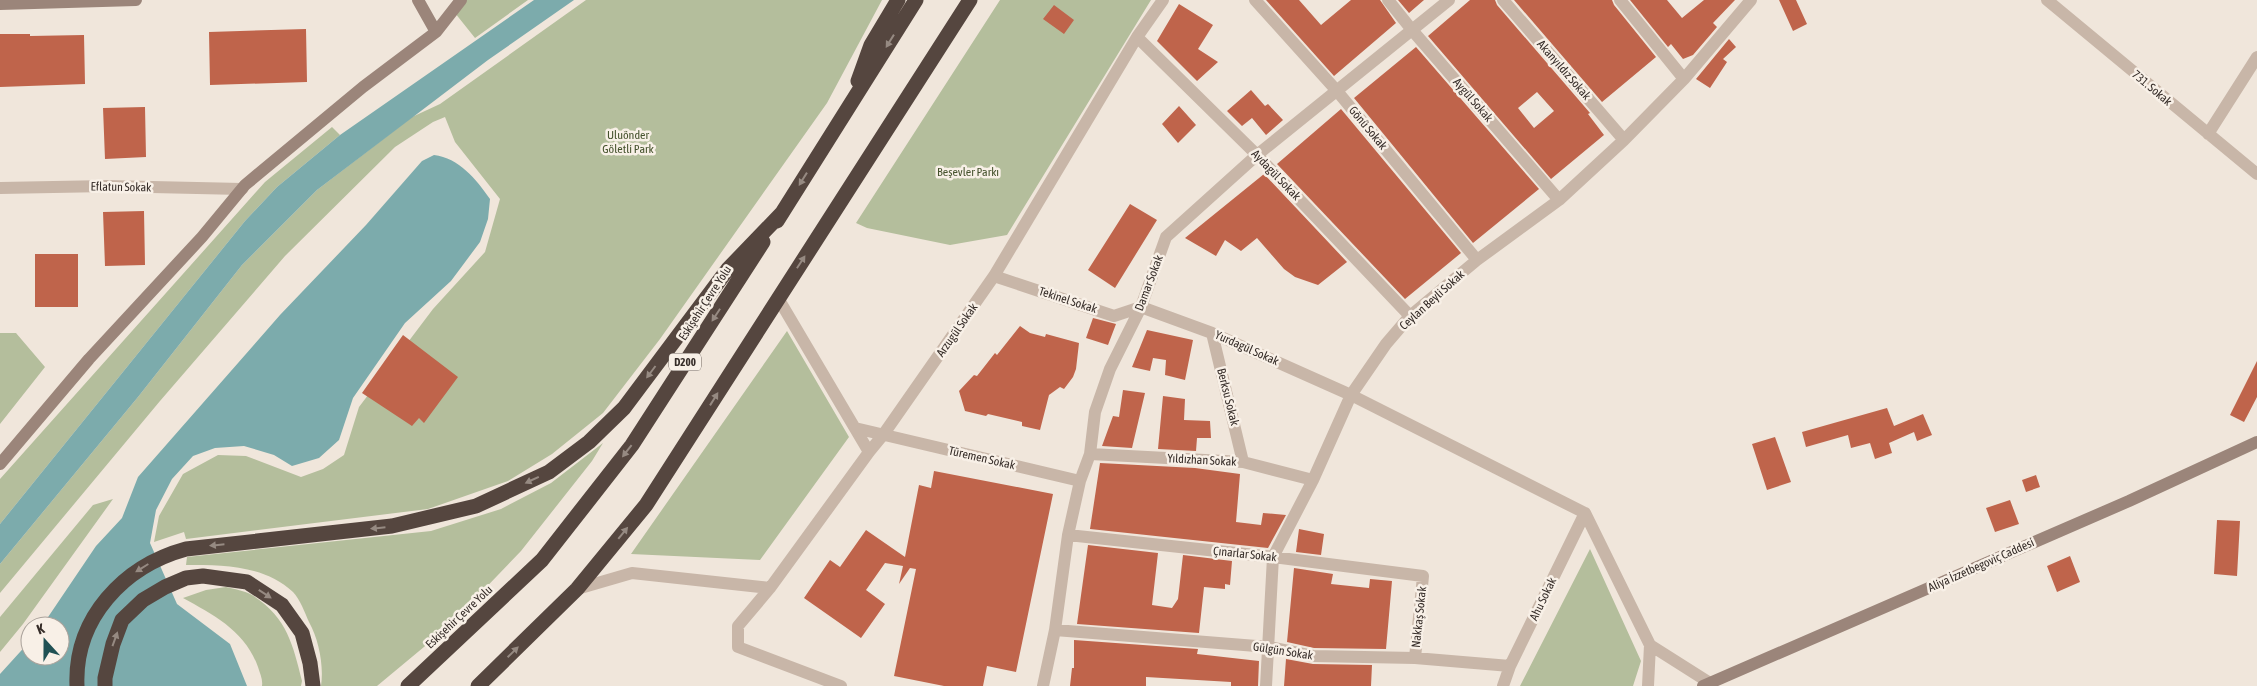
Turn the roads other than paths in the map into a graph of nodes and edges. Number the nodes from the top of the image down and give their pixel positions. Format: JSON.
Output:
{"nodes":[{"id":1,"x":136,"y":0,"type":"edge"},
{"id":2,"x":418,"y":0,"type":"edge"},
{"id":3,"x":461,"y":0,"type":"edge"},
{"id":4,"x":898,"y":0,"type":"edge"},
{"id":5,"x":916,"y":0,"type":"edge"},
{"id":6,"x":970,"y":0,"type":"edge"},
{"id":7,"x":1163,"y":0,"type":"edge"},
{"id":8,"x":1255,"y":0,"type":"edge"},
{"id":9,"x":1388,"y":0,"type":"edge"},
{"id":10,"x":1449,"y":0,"type":"edge"},
{"id":11,"x":1503,"y":0,"type":"edge"},
{"id":12,"x":1620,"y":0,"type":"edge"},
{"id":13,"x":2047,"y":0,"type":"edge"},
{"id":14,"x":1747,"y":1,"type":"edge"},
{"id":15,"x":0,"y":4,"type":"edge"},
{"id":16,"x":1412,"y":30,"type":"junction"},
{"id":17,"x":436,"y":32,"type":"junction"},
{"id":18,"x":1137,"y":38,"type":"junction"},
{"id":19,"x":2257,"y":57,"type":"edge"},
{"id":20,"x":1684,"y":79,"type":"junction"},
{"id":21,"x":1337,"y":91,"type":"junction"},
{"id":22,"x":850,"y":104,"type":"junction"},
{"id":23,"x":2208,"y":134,"type":"junction"},
{"id":24,"x":1624,"y":140,"type":"junction"},
{"id":25,"x":1257,"y":155,"type":"junction"},
{"id":26,"x":2257,"y":174,"type":"edge"},
{"id":27,"x":0,"y":188,"type":"edge"},
{"id":28,"x":242,"y":189,"type":"junction"},
{"id":29,"x":1560,"y":200,"type":"junction"},
{"id":30,"x":782,"y":212,"type":"junction"},
{"id":31,"x":1477,"y":260,"type":"junction"},
{"id":32,"x":994,"y":276,"type":"junction"},
{"id":33,"x":778,"y":298,"type":"junction"},
{"id":34,"x":1141,"y":307,"type":"junction"},
{"id":35,"x":1410,"y":316,"type":"junction"},
{"id":36,"x":1212,"y":333,"type":"junction"},
{"id":37,"x":1351,"y":395,"type":"junction"},
{"id":38,"x":855,"y":428,"type":"junction"},
{"id":39,"x":883,"y":435,"type":"junction"},
{"id":40,"x":2257,"y":442,"type":"edge"},
{"id":41,"x":869,"y":452,"type":"junction"},
{"id":42,"x":1090,"y":454,"type":"junction"},
{"id":43,"x":1244,"y":462,"type":"junction"},
{"id":44,"x":0,"y":464,"type":"edge"},
{"id":45,"x":1313,"y":480,"type":"junction"},
{"id":46,"x":1080,"y":481,"type":"junction"},
{"id":47,"x":1584,"y":513,"type":"junction"},
{"id":48,"x":1068,"y":536,"type":"junction"},
{"id":49,"x":1273,"y":557,"type":"junction"},
{"id":50,"x":1423,"y":576,"type":"joint"},
{"id":51,"x":770,"y":588,"type":"junction"},
{"id":52,"x":577,"y":589,"type":"junction"},
{"id":53,"x":1055,"y":630,"type":"junction"},
{"id":54,"x":1650,"y":645,"type":"junction"},
{"id":55,"x":1269,"y":647,"type":"junction"},
{"id":56,"x":1415,"y":658,"type":"junction"},
{"id":57,"x":1510,"y":666,"type":"junction"},
{"id":58,"x":1707,"y":684,"type":"edge"},
{"id":59,"x":479,"y":685,"type":"edge"},
{"id":60,"x":77,"y":686,"type":"edge"},
{"id":61,"x":105,"y":686,"type":"edge"},
{"id":62,"x":313,"y":686,"type":"edge"},
{"id":63,"x":408,"y":686,"type":"edge"},
{"id":64,"x":841,"y":686,"type":"edge"},
{"id":65,"x":1044,"y":686,"type":"edge"},
{"id":66,"x":1266,"y":686,"type":"edge"},
{"id":67,"x":1503,"y":686,"type":"edge"},
{"id":68,"x":1648,"y":686,"type":"edge"}],
"edges":[{"from":1,"to":15,"type":"street"},
{"from":2,"to":17,"type":"street"},
{"from":3,"to":17,"type":"street"},
{"from":4,"to":22,"type":"highway"},
{"from":5,"to":22,"type":"highway","name":"Eskişehir Çevre Yolu","number":"D200","one_way":true},
{"from":33,"to":6,"type":"highway","one_way":true},
{"from":7,"to":18,"type":"street","name":"Arzugül Sokak"},
{"from":8,"to":21,"type":"street","name":"Gönü Sokak"},
{"from":9,"to":16,"type":"street","name":"Aygül Sokak"},
{"from":10,"to":16,"type":"street","name":"Damar Sokak"},
{"from":11,"to":24,"type":"street","name":"Akanyıldız Sokak"},
{"from":12,"to":20,"type":"street"},
{"from":13,"to":23,"type":"street","name":"731. Sokak"},
{"from":14,"to":20,"type":"street","name":"Ceylan Beyli Sokak"},
{"from":16,"to":21,"type":"street","name":"Damar Sokak"},
{"from":16,"to":29,"type":"street","name":"Aygül Sokak"},
{"from":17,"to":28,"type":"street"},
{"from":18,"to":25,"type":"street","name":"Aydagül Sokak"},
{"from":18,"to":32,"type":"street","name":"Arzugül Sokak"},
{"from":19,"to":23,"type":"street"},
{"from":20,"to":24,"type":"street","name":"Ceylan Beyli Sokak"},
{"from":21,"to":25,"type":"street","name":"Damar Sokak"},
{"from":21,"to":31,"type":"street","name":"Gönü Sokak"},
{"from":22,"to":30,"type":"highway","name":"Eskişehir Çevre Yolu","number":"D200","one_way":true},
{"from":23,"to":26,"type":"street","name":"731. Sokak"},
{"from":24,"to":29,"type":"street","name":"Ceylan Beyli Sokak"},
{"from":25,"to":34,"type":"street","name":"Damar Sokak"},
{"from":25,"to":35,"type":"street","name":"Aydagül Sokak"},
{"from":27,"to":28,"type":"street","name":"Eflatun Sokak"},
{"from":28,"to":44,"type":"street"},
{"from":29,"to":31,"type":"street","name":"Ceylan Beyli Sokak"},
{"from":30,"to":60,"type":"highway","one_way":true},
{"from":30,"to":63,"type":"highway","name":"Eskişehir Çevre Yolu","number":"D200","one_way":true},
{"from":31,"to":35,"type":"street","name":"Ceylan Beyli Sokak"},
{"from":32,"to":34,"type":"street","name":"Tekinel Sokak"},
{"from":32,"to":39,"type":"street","name":"Arzugül Sokak"},
{"from":33,"to":38,"type":"street"},
{"from":52,"to":33,"type":"highway","one_way":true},
{"from":34,"to":36,"type":"street","name":"Yurdagül Sokak"},
{"from":34,"to":42,"type":"street","name":"Damar Sokak"},
{"from":35,"to":37,"type":"street","name":"Ceylan Beyli Sokak"},
{"from":36,"to":37,"type":"street","name":"Yurdagül Sokak"},
{"from":36,"to":43,"type":"street","name":"Berksu Sokak"},
{"from":37,"to":45,"type":"street","name":"Ceylan Beyli Sokak"},
{"from":37,"to":47,"type":"street","name":"Yurdagül Sokak"},
{"from":38,"to":39,"type":"street","name":"Türemen Sokak"},
{"from":38,"to":41,"type":"street"},
{"from":39,"to":41,"type":"street","name":"Arzugül Sokak"},
{"from":39,"to":46,"type":"street","name":"Türemen Sokak"},
{"from":40,"to":58,"type":"street","name":"Aliya İzzetbegoviç Caddesi"},
{"from":41,"to":51,"type":"street","name":"Arzugül Sokak"},
{"from":42,"to":43,"type":"street","name":"Yıldızhan Sokak"},
{"from":42,"to":46,"type":"street","name":"Damar Sokak"},
{"from":43,"to":45,"type":"street","name":"Yıldızhan Sokak"},
{"from":45,"to":49,"type":"street","name":"Ceylan Beyli Sokak"},
{"from":46,"to":48,"type":"street","name":"Damar Sokak"},
{"from":47,"to":54,"type":"street"},
{"from":47,"to":57,"type":"street","name":"Ahu Sokak"},
{"from":48,"to":49,"type":"street","name":"Çınarlar Sokak"},
{"from":48,"to":53,"type":"street","name":"Damar Sokak"},
{"from":49,"to":50,"type":"street","name":"Çınarlar Sokak"},
{"from":49,"to":55,"type":"street","name":"Ceylan Beyli Sokak"},
{"from":50,"to":56,"type":"street","name":"Nakkaş Sokak"},
{"from":51,"to":52,"type":"street"},
{"from":51,"to":64,"type":"street","name":"Arzugül Sokak"},
{"from":59,"to":52,"type":"highway","one_way":true},
{"from":53,"to":55,"type":"street","name":"Gülgün Sokak"},
{"from":53,"to":65,"type":"street","name":"Damar Sokak"},
{"from":54,"to":58,"type":"street"},
{"from":54,"to":68,"type":"street"},
{"from":55,"to":56,"type":"street","name":"Gülgün Sokak"},
{"from":55,"to":66,"type":"street","name":"Ceylan Beyli Sokak"},
{"from":56,"to":57,"type":"street","name":"Gülgün Sokak"},
{"from":57,"to":67,"type":"street","name":"Ahu Sokak"},
{"from":61,"to":62,"type":"highway","one_way":true}]}
